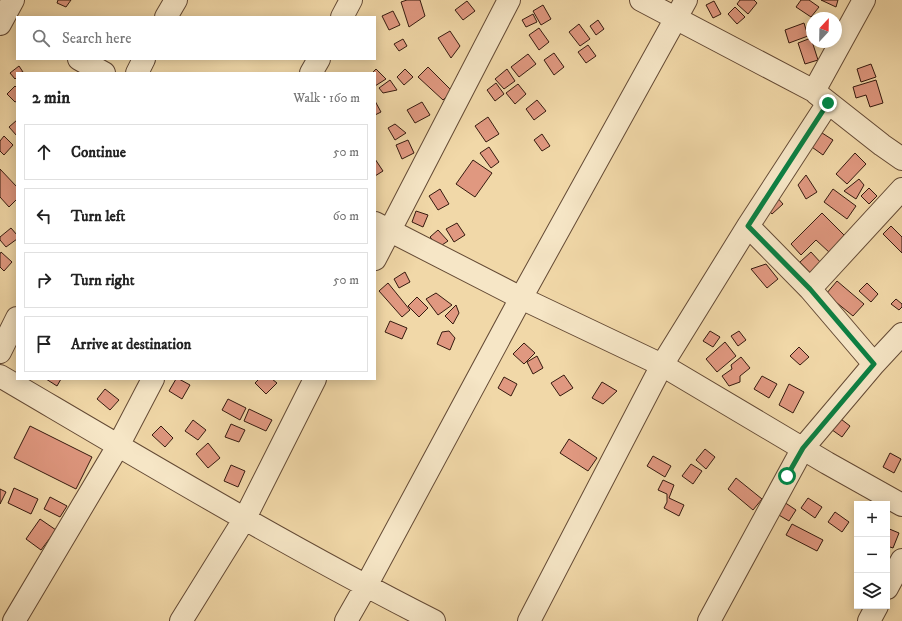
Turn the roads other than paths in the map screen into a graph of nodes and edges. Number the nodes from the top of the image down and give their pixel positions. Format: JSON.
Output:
{"nodes":[{"id":1,"x":176,"y":0,"type":"edge"},
{"id":2,"x":351,"y":0,"type":"edge"},
{"id":3,"x":509,"y":0,"type":"edge"},
{"id":4,"x":641,"y":0,"type":"edge"},
{"id":5,"x":864,"y":0,"type":"edge"},
{"id":6,"x":681,"y":9,"type":"edge"},
{"id":7,"x":167,"y":16,"type":"edge"},
{"id":8,"x":343,"y":16,"type":"edge"},
{"id":9,"x":82,"y":60,"type":"edge"},
{"id":10,"x":144,"y":60,"type":"edge"},
{"id":11,"x":318,"y":60,"type":"edge"},
{"id":12,"x":102,"y":72,"type":"edge"},
{"id":13,"x":138,"y":72,"type":"edge"},
{"id":14,"x":312,"y":72,"type":"edge"},
{"id":15,"x":821,"y":97,"type":"junction"},
{"id":16,"x":902,"y":159,"type":"edge"},
{"id":17,"x":902,"y":189,"type":"edge"},
{"id":18,"x":382,"y":226,"type":"edge"},
{"id":19,"x":748,"y":226,"type":"junction"},
{"id":20,"x":376,"y":254,"type":"edge"},
{"id":21,"x":810,"y":289,"type":"junction"},
{"id":22,"x":521,"y":298,"type":"junction"},
{"id":23,"x":16,"y":320,"type":"edge"},
{"id":24,"x":902,"y":334,"type":"edge"},
{"id":25,"x":0,"y":352,"type":"edge"},
{"id":26,"x":874,"y":364,"type":"junction"},
{"id":27,"x":662,"y":365,"type":"junction"},
{"id":28,"x":0,"y":376,"type":"edge"},
{"id":29,"x":152,"y":380,"type":"edge"},
{"id":30,"x":314,"y":380,"type":"edge"},
{"id":31,"x":118,"y":446,"type":"junction"},
{"id":32,"x":803,"y":448,"type":"junction"},
{"id":33,"x":902,"y":505,"type":"edge"},
{"id":34,"x":245,"y":518,"type":"junction"},
{"id":35,"x":902,"y":560,"type":"edge"},
{"id":36,"x":890,"y":582,"type":"edge"},
{"id":37,"x":366,"y":586,"type":"junction"},
{"id":38,"x":876,"y":609,"type":"edge"},
{"id":39,"x":14,"y":621,"type":"edge"},
{"id":40,"x":181,"y":621,"type":"edge"},
{"id":41,"x":346,"y":621,"type":"edge"},
{"id":42,"x":434,"y":621,"type":"edge"},
{"id":43,"x":529,"y":621,"type":"edge"},
{"id":44,"x":709,"y":621,"type":"edge"},
{"id":45,"x":869,"y":621,"type":"edge"}],
"edges":[{"from":1,"to":7,"type":"street"},
{"from":2,"to":8,"type":"street"},
{"from":3,"to":18,"type":"street"},
{"from":4,"to":6,"type":"street"},
{"from":5,"to":15,"type":"street"},
{"from":6,"to":15,"type":"street"},
{"from":6,"to":22,"type":"street"},
{"from":9,"to":12,"type":"street"},
{"from":10,"to":13,"type":"street"},
{"from":11,"to":14,"type":"street"},
{"from":15,"to":16,"type":"street"},
{"from":15,"to":19,"type":"street"},
{"from":17,"to":21,"type":"street"},
{"from":18,"to":20,"type":"street"},
{"from":18,"to":22,"type":"street"},
{"from":19,"to":21,"type":"street"},
{"from":19,"to":27,"type":"street"},
{"from":21,"to":26,"type":"street"},
{"from":22,"to":27,"type":"street"},
{"from":22,"to":37,"type":"street"},
{"from":23,"to":25,"type":"street"},
{"from":24,"to":26,"type":"street"},
{"from":26,"to":32,"type":"street"},
{"from":27,"to":32,"type":"street"},
{"from":27,"to":43,"type":"street"},
{"from":28,"to":31,"type":"street"},
{"from":29,"to":31,"type":"street"},
{"from":30,"to":34,"type":"street"},
{"from":31,"to":34,"type":"street"},
{"from":31,"to":39,"type":"street"},
{"from":32,"to":33,"type":"street"},
{"from":32,"to":44,"type":"street"},
{"from":34,"to":37,"type":"street"},
{"from":34,"to":40,"type":"street"},
{"from":35,"to":36,"type":"street"},
{"from":37,"to":41,"type":"street"},
{"from":37,"to":42,"type":"street"},
{"from":38,"to":45,"type":"street"}]}
